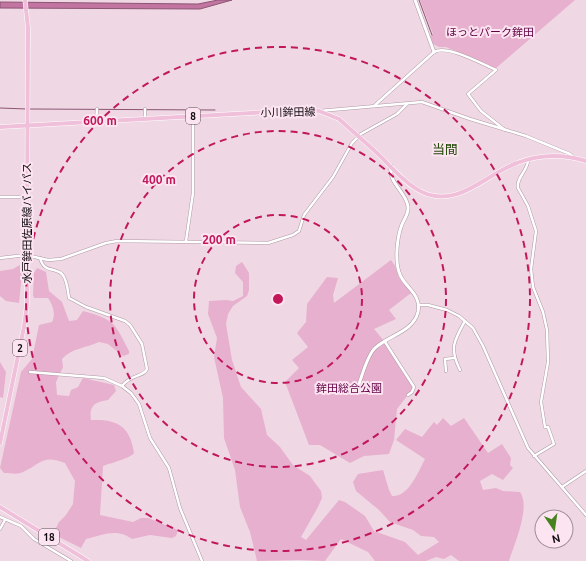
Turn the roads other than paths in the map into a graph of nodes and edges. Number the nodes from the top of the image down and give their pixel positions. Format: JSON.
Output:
{"nodes":[{"id":1,"x":25,"y":0,"type":"edge"},
{"id":2,"x":415,"y":0,"type":"edge"},
{"id":3,"x":434,"y":52,"type":"junction"},
{"id":4,"x":407,"y":104,"type":"junction"},
{"id":5,"x":374,"y":106,"type":"junction"},
{"id":6,"x":97,"y":110,"type":"dead end"},
{"id":7,"x":145,"y":110,"type":"dead end"},
{"id":8,"x":319,"y":111,"type":"junction"},
{"id":9,"x":193,"y":116,"type":"junction"},
{"id":10,"x":145,"y":119,"type":"junction"},
{"id":11,"x":96,"y":122,"type":"junction"},
{"id":12,"x":27,"y":126,"type":"junction"},
{"id":13,"x":0,"y":127,"type":"edge"},
{"id":14,"x":505,"y":130,"type":"junction"},
{"id":15,"x":576,"y":158,"type":"junction"},
{"id":16,"x":528,"y":160,"type":"junction"},
{"id":17,"x":586,"y":161,"type":"edge"},
{"id":18,"x":392,"y":166,"type":"junction"},
{"id":19,"x":0,"y":197,"type":"edge"},
{"id":20,"x":27,"y":197,"type":"junction"},
{"id":21,"x":186,"y":241,"type":"junction"},
{"id":22,"x":0,"y":258,"type":"edge"},
{"id":23,"x":40,"y":258,"type":"junction"},
{"id":24,"x":419,"y":305,"type":"junction"},
{"id":25,"x":465,"y":321,"type":"junction"},
{"id":26,"x":385,"y":342,"type":"junction"},
{"id":27,"x":454,"y":358,"type":"junction"},
{"id":28,"x":460,"y":370,"type":"dead end"},
{"id":29,"x":446,"y":371,"type":"dead end"},
{"id":30,"x":30,"y":372,"type":"dead end"},
{"id":31,"x":358,"y":384,"type":"dead end"},
{"id":32,"x":122,"y":386,"type":"junction"},
{"id":33,"x":408,"y":395,"type":"dead end"},
{"id":34,"x":0,"y":443,"type":"edge"},
{"id":35,"x":534,"y":456,"type":"junction"},
{"id":36,"x":586,"y":471,"type":"edge"},
{"id":37,"x":562,"y":487,"type":"junction"},
{"id":38,"x":0,"y":507,"type":"edge"},
{"id":39,"x":586,"y":515,"type":"edge"},
{"id":40,"x":0,"y":517,"type":"edge"},
{"id":41,"x":5,"y":520,"type":"junction"},
{"id":42,"x":22,"y":520,"type":"junction"},
{"id":43,"x":19,"y":525,"type":"junction"},
{"id":44,"x":0,"y":529,"type":"edge"},
{"id":45,"x":71,"y":561,"type":"edge"},
{"id":46,"x":88,"y":561,"type":"edge"},
{"id":47,"x":202,"y":561,"type":"edge"}],
"edges":[{"from":1,"to":12,"type":"main road","name":"水戸鉾田佐原線バイパス","number":"2"},
{"from":2,"to":3,"type":"street"},
{"from":3,"to":5,"type":"street"},
{"from":3,"to":14,"type":"street"},
{"from":4,"to":5,"type":"street"},
{"from":4,"to":14,"type":"street"},
{"from":4,"to":21,"type":"street"},
{"from":5,"to":8,"type":"street"},
{"from":6,"to":11,"type":"street"},
{"from":7,"to":10,"type":"street"},
{"from":8,"to":9,"type":"main road","name":"小川鉾田線","number":"8"},
{"from":8,"to":18,"type":"main road","name":"小川鉾田線","number":"8","bridge":true},
{"from":9,"to":10,"type":"main road","name":"小川鉾田線","number":"8"},
{"from":9,"to":21,"type":"street"},
{"from":10,"to":11,"type":"main road","name":"小川鉾田線","number":"8"},
{"from":11,"to":12,"type":"main road","name":"小川鉾田線","number":"8"},
{"from":12,"to":13,"type":"main road","name":"小川鉾田線","number":"8"},
{"from":12,"to":20,"type":"main road","name":"水戸鉾田佐原線バイパス","number":"2"},
{"from":14,"to":15,"type":"street"},
{"from":15,"to":16,"type":"main road","name":"小川鉾田線","number":"8"},
{"from":15,"to":17,"type":"main road","name":"小川鉾田線","number":"8"},
{"from":16,"to":18,"type":"main road","name":"小川鉾田線","number":"8"},
{"from":16,"to":35,"type":"street"},
{"from":18,"to":24,"type":"street"},
{"from":19,"to":20,"type":"street"},
{"from":20,"to":34,"type":"main road","name":"水戸鉾田佐原線バイパス","number":"2","bridge":true},
{"from":21,"to":23,"type":"street"},
{"from":22,"to":23,"type":"street"},
{"from":23,"to":32,"type":"street"},
{"from":24,"to":25,"type":"street"},
{"from":24,"to":26,"type":"street"},
{"from":25,"to":27,"type":"street"},
{"from":25,"to":35,"type":"street"},
{"from":26,"to":31,"type":"street"},
{"from":26,"to":33,"type":"street"},
{"from":27,"to":28,"type":"street"},
{"from":27,"to":29,"type":"street"},
{"from":30,"to":32,"type":"street"},
{"from":32,"to":47,"type":"street"},
{"from":35,"to":37,"type":"street"},
{"from":36,"to":37,"type":"street"},
{"from":37,"to":39,"type":"street"},
{"from":38,"to":42,"type":"main road","number":"18"},
{"from":40,"to":41,"type":"street"},
{"from":41,"to":43,"type":"street"},
{"from":41,"to":44,"type":"street"},
{"from":42,"to":43,"type":"street"},
{"from":42,"to":46,"type":"main road","number":"18"},
{"from":43,"to":45,"type":"street"}]}
